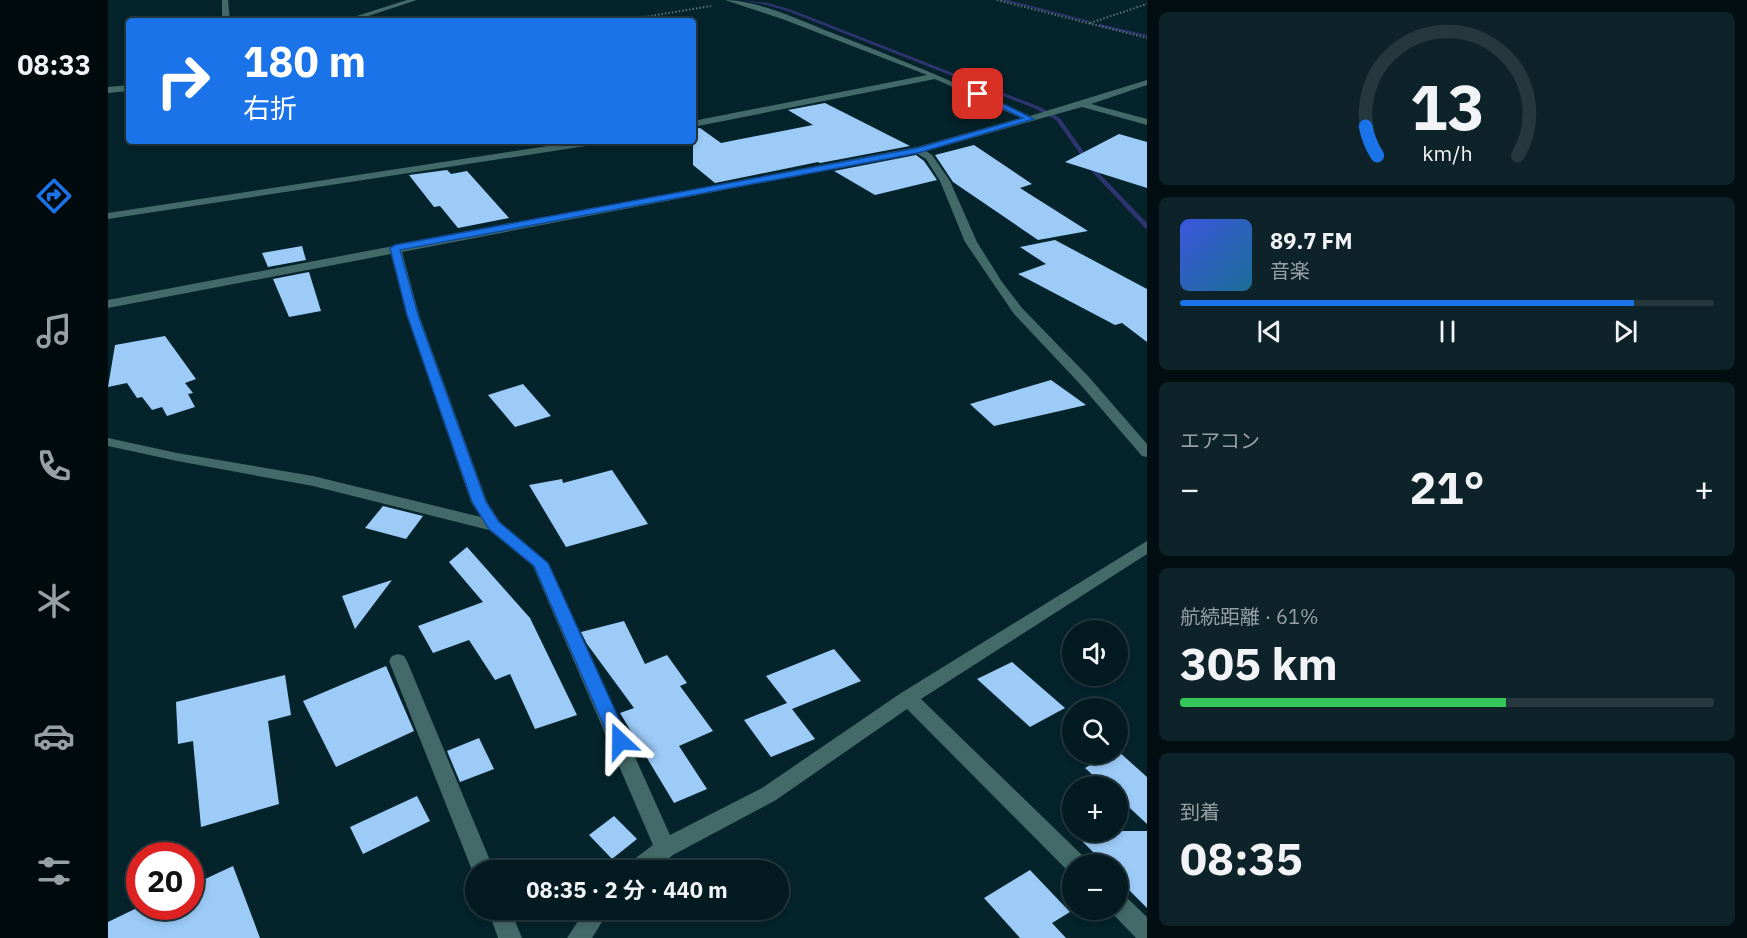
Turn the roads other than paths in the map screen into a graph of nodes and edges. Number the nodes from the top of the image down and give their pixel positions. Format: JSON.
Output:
{"nodes":[{"id":1,"x":225,"y":0,"type":"edge"},
{"id":2,"x":414,"y":0,"type":"edge"},
{"id":3,"x":730,"y":1,"type":"edge"},
{"id":4,"x":226,"y":18,"type":"edge"},
{"id":5,"x":355,"y":18,"type":"edge"},
{"id":6,"x":936,"y":76,"type":"junction"},
{"id":7,"x":1147,"y":82,"type":"edge"},
{"id":8,"x":126,"y":88,"type":"edge"},
{"id":9,"x":108,"y":90,"type":"edge"},
{"id":10,"x":1082,"y":104,"type":"junction"},
{"id":11,"x":1035,"y":117,"type":"junction"},
{"id":12,"x":1147,"y":122,"type":"edge"},
{"id":13,"x":696,"y":123,"type":"edge"},
{"id":14,"x":579,"y":144,"type":"edge"},
{"id":15,"x":918,"y":150,"type":"junction"},
{"id":16,"x":108,"y":216,"type":"edge"},
{"id":17,"x":395,"y":248,"type":"junction"},
{"id":18,"x":108,"y":304,"type":"edge"},
{"id":19,"x":108,"y":442,"type":"edge"},
{"id":20,"x":1147,"y":453,"type":"edge"},
{"id":21,"x":494,"y":526,"type":"junction"},
{"id":22,"x":1147,"y":546,"type":"edge"},
{"id":23,"x":399,"y":661,"type":"dead end"},
{"id":24,"x":908,"y":698,"type":"junction"},
{"id":25,"x":665,"y":848,"type":"junction"},
{"id":26,"x":1066,"y":854,"type":"edge"},
{"id":27,"x":479,"y":860,"type":"edge"},
{"id":28,"x":650,"y":860,"type":"edge"},
{"id":29,"x":1128,"y":914,"type":"edge"},
{"id":30,"x":503,"y":920,"type":"edge"},
{"id":31,"x":591,"y":920,"type":"edge"},
{"id":32,"x":1147,"y":933,"type":"edge"},
{"id":33,"x":510,"y":938,"type":"edge"},
{"id":34,"x":579,"y":938,"type":"edge"}],
"edges":[{"from":1,"to":4,"type":"street"},
{"from":2,"to":5,"type":"street"},
{"from":3,"to":6,"type":"street"},
{"from":6,"to":11,"type":"street"},
{"from":6,"to":13,"type":"street"},
{"from":7,"to":10,"type":"street"},
{"from":8,"to":9,"type":"street"},
{"from":10,"to":11,"type":"street"},
{"from":10,"to":12,"type":"street"},
{"from":11,"to":15,"type":"street"},
{"from":14,"to":16,"type":"street"},
{"from":15,"to":17,"type":"street"},
{"from":15,"to":20,"type":"street"},
{"from":17,"to":18,"type":"street"},
{"from":17,"to":21,"type":"street"},
{"from":19,"to":21,"type":"street"},
{"from":21,"to":25,"type":"street"},
{"from":22,"to":24,"type":"street"},
{"from":23,"to":27,"type":"street"},
{"from":24,"to":25,"type":"street"},
{"from":24,"to":26,"type":"street"},
{"from":25,"to":28,"type":"street"},
{"from":29,"to":32,"type":"street"},
{"from":30,"to":33,"type":"street"},
{"from":31,"to":34,"type":"street"}]}
